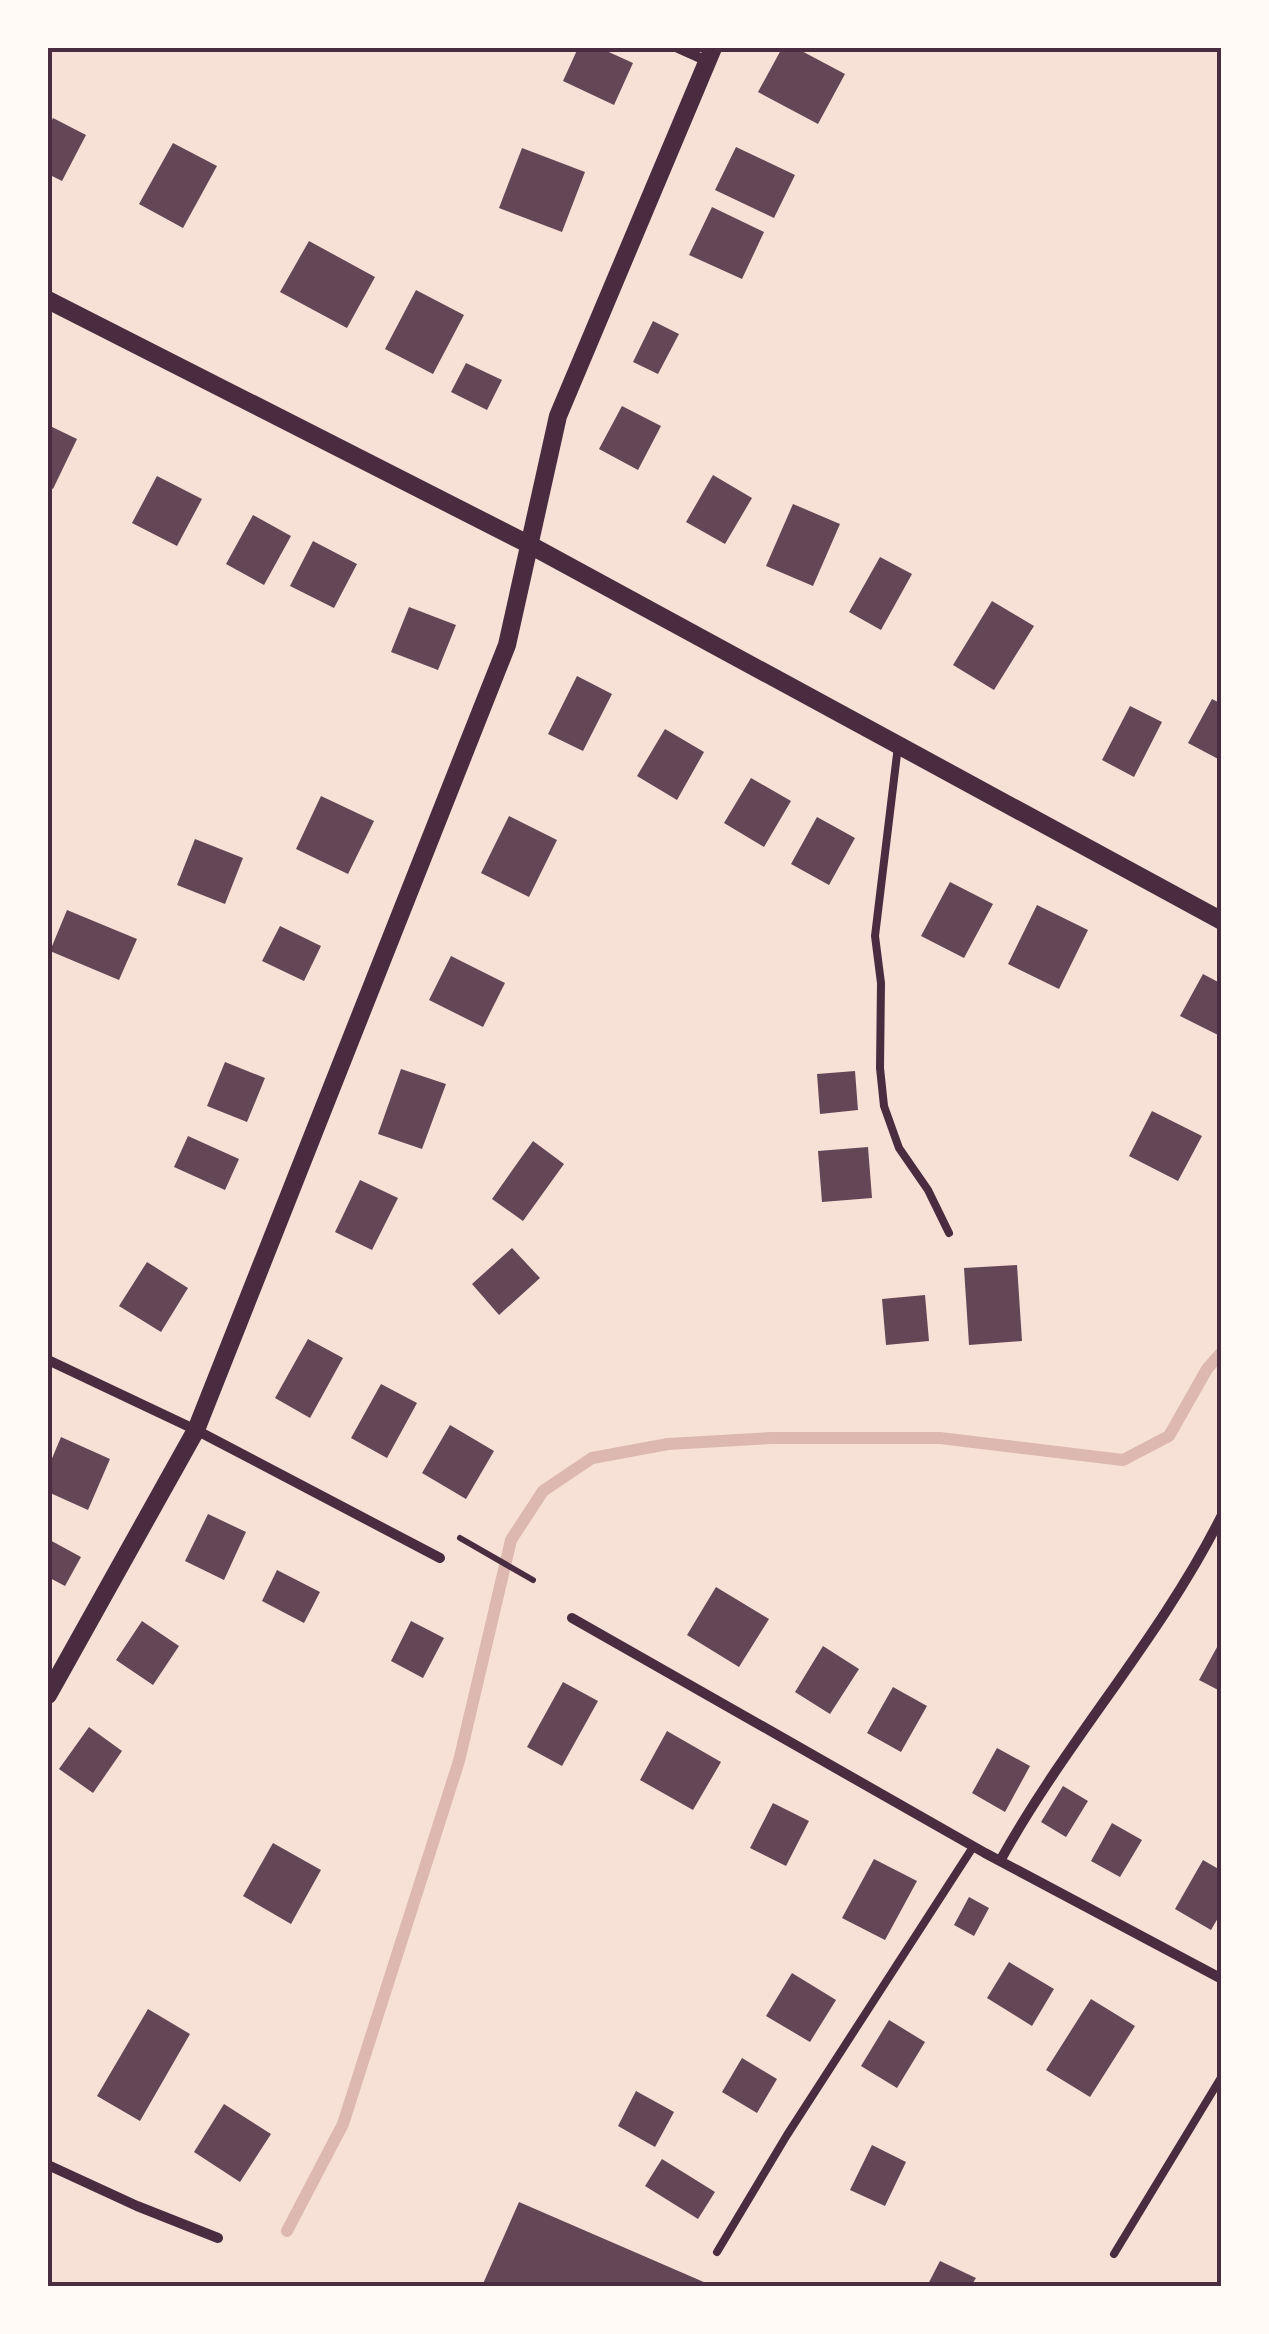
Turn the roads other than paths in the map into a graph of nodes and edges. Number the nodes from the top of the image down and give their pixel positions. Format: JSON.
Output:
{"nodes":[{"id":1,"x":678,"y":48,"type":"edge"},
{"id":2,"x":710,"y":54,"type":"edge"},
{"id":3,"x":48,"y":300,"type":"edge"},
{"id":4,"x":530,"y":545,"type":"junction"},
{"id":5,"x":898,"y":744,"type":"junction"},
{"id":6,"x":1222,"y":921,"type":"edge"},
{"id":7,"x":949,"y":1233,"type":"dead end"},
{"id":8,"x":48,"y":1360,"type":"edge"},
{"id":9,"x":196,"y":1430,"type":"junction"},
{"id":10,"x":1222,"y":1515,"type":"edge"},
{"id":11,"x":440,"y":1558,"type":"dead end"},
{"id":12,"x":572,"y":1618,"type":"dead end"},
{"id":13,"x":48,"y":1695,"type":"edge"},
{"id":14,"x":974,"y":1847,"type":"junction"},
{"id":15,"x":1000,"y":1861,"type":"junction"},
{"id":16,"x":1222,"y":1979,"type":"edge"},
{"id":17,"x":1222,"y":2076,"type":"edge"},
{"id":18,"x":48,"y":2166,"type":"edge"},
{"id":19,"x":218,"y":2238,"type":"dead end"},
{"id":20,"x":717,"y":2252,"type":"dead end"},
{"id":21,"x":1114,"y":2254,"type":"dead end"}],
"edges":[{"from":1,"to":2,"type":"street"},
{"from":2,"to":4,"type":"street"},
{"from":3,"to":4,"type":"street"},
{"from":4,"to":5,"type":"street"},
{"from":4,"to":9,"type":"street"},
{"from":5,"to":6,"type":"street"},
{"from":5,"to":7,"type":"lane"},
{"from":8,"to":9,"type":"street"},
{"from":9,"to":11,"type":"street"},
{"from":9,"to":13,"type":"street"},
{"from":10,"to":15,"type":"street"},
{"from":12,"to":14,"type":"street"},
{"from":14,"to":15,"type":"street"},
{"from":14,"to":20,"type":"lane"},
{"from":15,"to":16,"type":"street"},
{"from":17,"to":21,"type":"lane"},
{"from":18,"to":19,"type":"street"}]}
